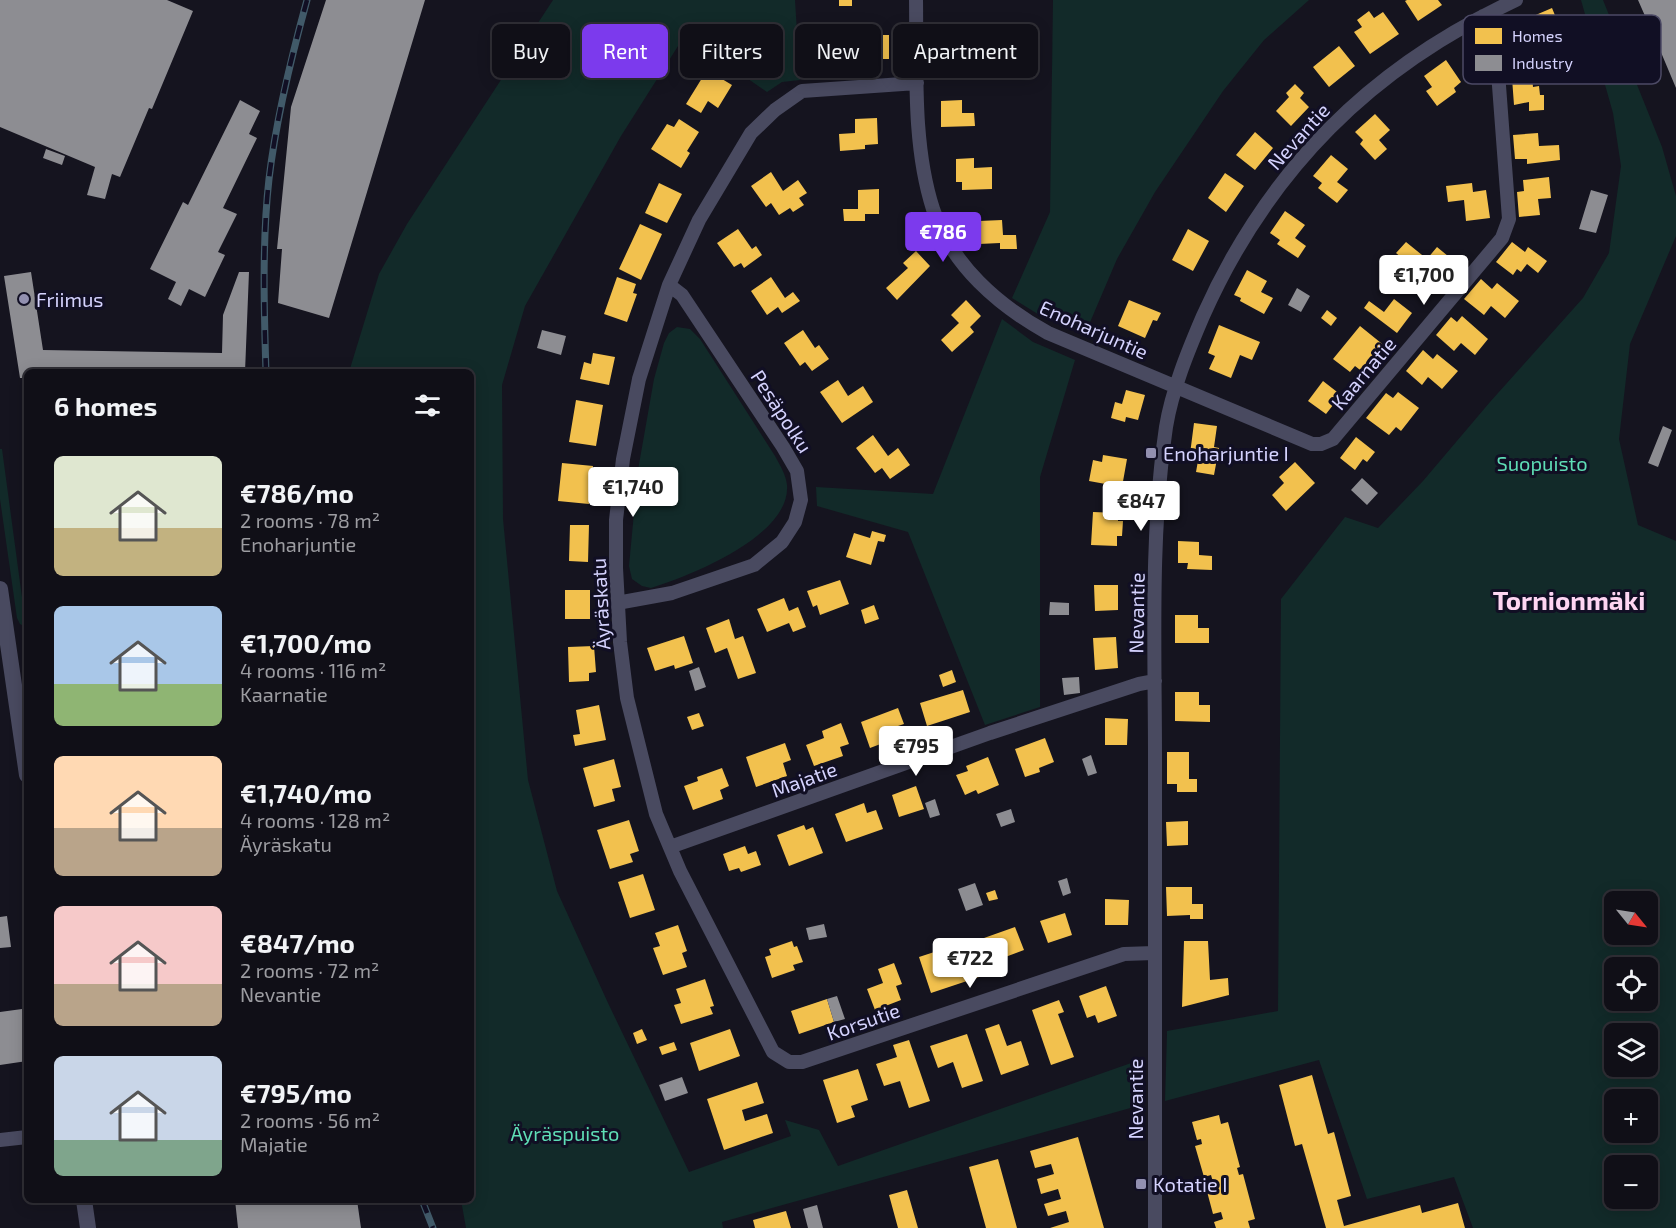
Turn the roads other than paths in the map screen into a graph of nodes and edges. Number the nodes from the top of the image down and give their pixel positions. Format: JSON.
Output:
{"nodes":[{"id":1,"x":916,"y":0,"type":"edge"},
{"id":2,"x":1516,"y":0,"type":"edge"},
{"id":3,"x":1485,"y":15,"type":"edge"},
{"id":4,"x":1463,"y":26,"type":"edge"},
{"id":5,"x":917,"y":83,"type":"junction"},
{"id":6,"x":1499,"y":84,"type":"edge"},
{"id":7,"x":669,"y":285,"type":"junction"},
{"id":8,"x":1177,"y":387,"type":"junction"},
{"id":9,"x":0,"y":589,"type":"edge"},
{"id":10,"x":617,"y":603,"type":"junction"},
{"id":11,"x":1155,"y":681,"type":"junction"},
{"id":12,"x":24,"y":754,"type":"edge"},
{"id":13,"x":670,"y":847,"type":"junction"},
{"id":14,"x":1154,"y":953,"type":"junction"},
{"id":15,"x":789,"y":1062,"type":"joint"},
{"id":16,"x":24,"y":1137,"type":"edge"},
{"id":17,"x":0,"y":1140,"type":"edge"},
{"id":18,"x":84,"y":1203,"type":"edge"},
{"id":19,"x":88,"y":1228,"type":"edge"},
{"id":20,"x":1155,"y":1228,"type":"edge"}],
"edges":[{"from":1,"to":5,"type":"street","name":"Enoharjuntie"},
{"from":2,"to":3,"type":"street","name":"Nevantie"},
{"from":4,"to":8,"type":"street","name":"Nevantie"},
{"from":5,"to":7,"type":"street","name":"Äyräskatu"},
{"from":5,"to":8,"type":"street","name":"Enoharjuntie"},
{"from":6,"to":8,"type":"street","name":"Kaarnatie"},
{"from":7,"to":10,"type":"street","name":"Äyräskatu"},
{"from":7,"to":10,"type":"street","name":"Pesäpolku"},
{"from":8,"to":11,"type":"street","name":"Nevantie"},
{"from":9,"to":12,"type":"street"},
{"from":10,"to":13,"type":"street","name":"Äyräskatu"},
{"from":11,"to":13,"type":"street","name":"Majatie"},
{"from":11,"to":14,"type":"street","name":"Nevantie"},
{"from":13,"to":15,"type":"street","name":"Äyräskatu"},
{"from":14,"to":15,"type":"street","name":"Korsutie"},
{"from":14,"to":20,"type":"street","name":"Nevantie"},
{"from":16,"to":17,"type":"street"},
{"from":18,"to":19,"type":"street"}]}
